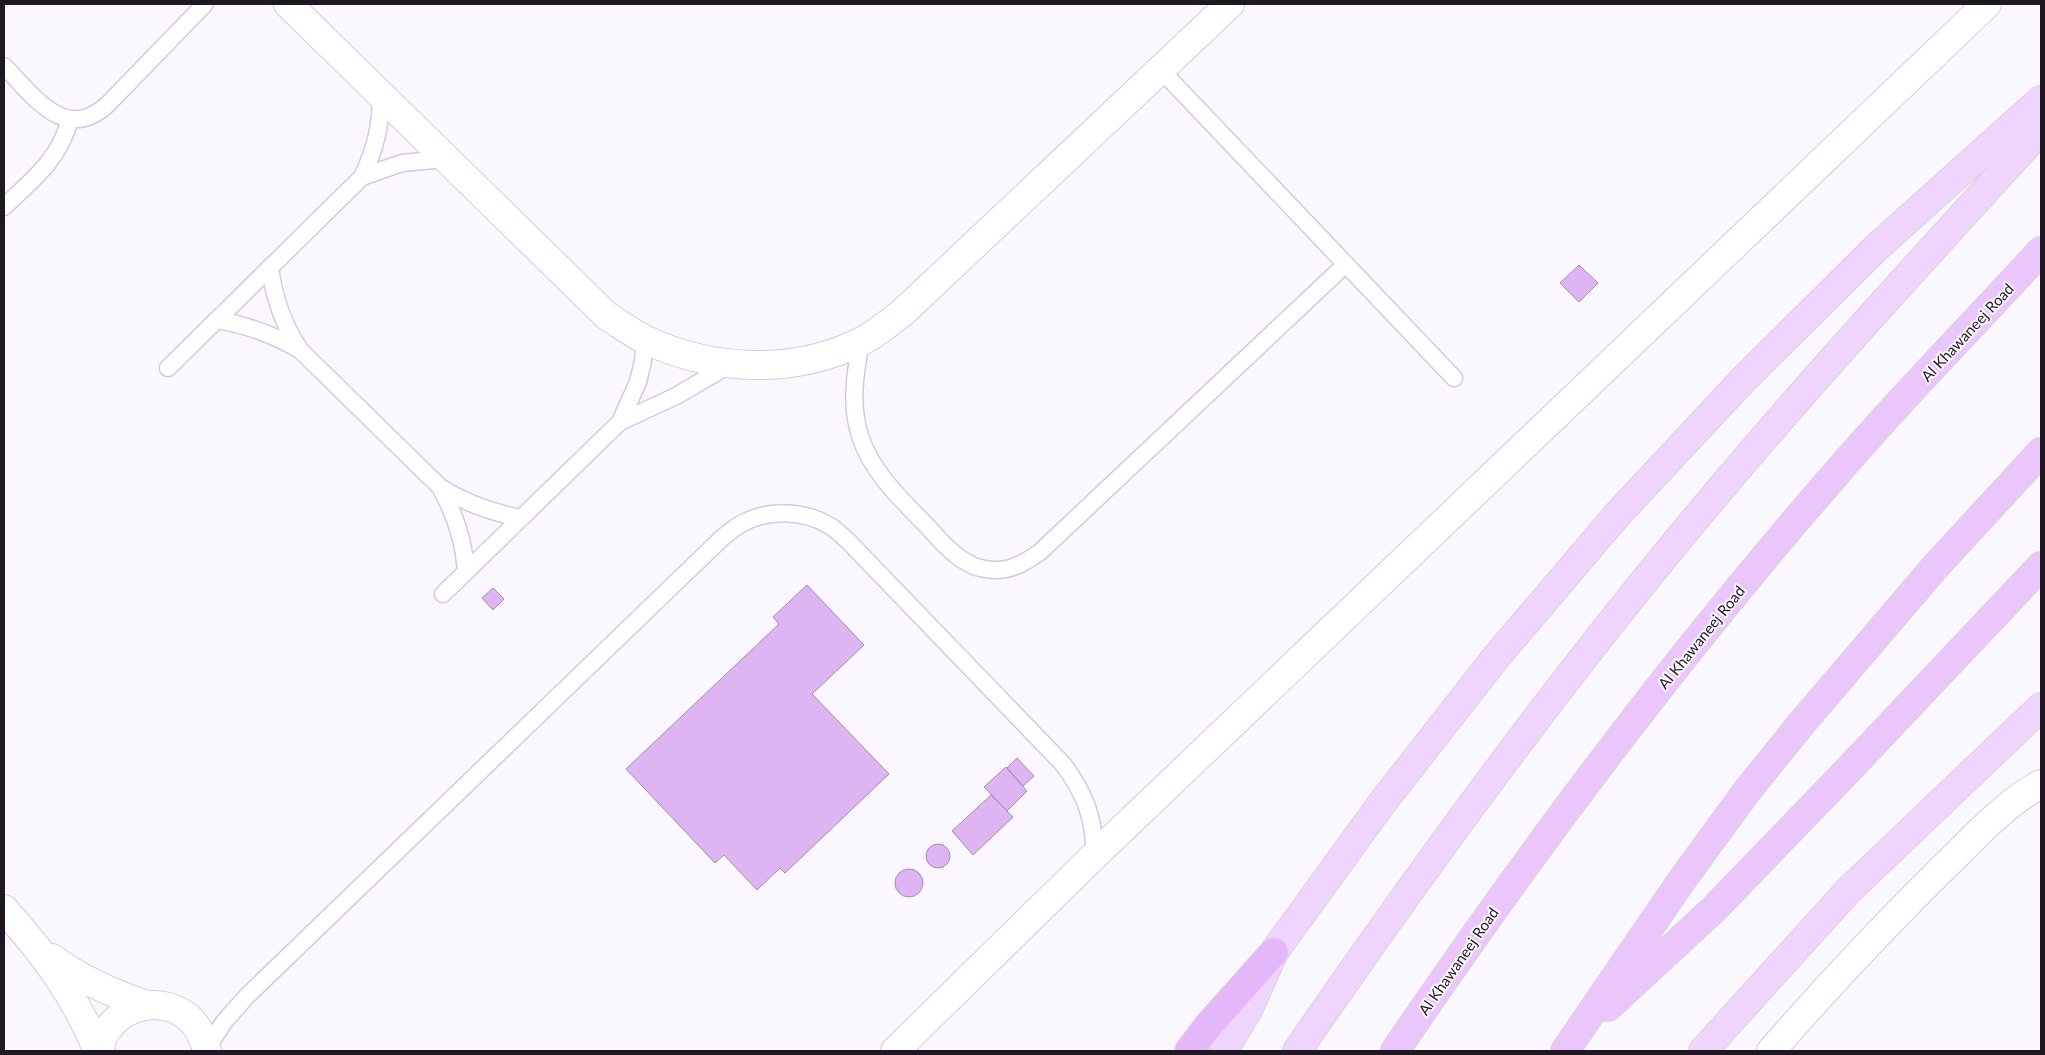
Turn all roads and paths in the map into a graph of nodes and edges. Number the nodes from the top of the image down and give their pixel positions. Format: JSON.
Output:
{"nodes":[{"id":1,"x":205,"y":4,"type":"edge"},
{"id":2,"x":288,"y":4,"type":"edge"},
{"id":3,"x":1230,"y":4,"type":"edge"},
{"id":4,"x":1987,"y":4,"type":"edge"},
{"id":5,"x":4,"y":66,"type":"edge"},
{"id":6,"x":1161,"y":70,"type":"junction"},
{"id":7,"x":381,"y":96,"type":"junction"},
{"id":8,"x":2041,"y":100,"type":"edge"},
{"id":9,"x":70,"y":120,"type":"junction"},
{"id":10,"x":2041,"y":130,"type":"edge"},
{"id":11,"x":445,"y":159,"type":"junction"},
{"id":12,"x":362,"y":177,"type":"junction"},
{"id":13,"x":4,"y":207,"type":"edge"},
{"id":14,"x":2041,"y":251,"type":"edge"},
{"id":15,"x":1346,"y":264,"type":"junction"},
{"id":16,"x":270,"y":267,"type":"junction"},
{"id":17,"x":217,"y":320,"type":"junction"},
{"id":18,"x":645,"y":340,"type":"junction"},
{"id":19,"x":861,"y":342,"type":"junction"},
{"id":20,"x":300,"y":350,"type":"junction"},
{"id":21,"x":729,"y":365,"type":"junction"},
{"id":22,"x":168,"y":368,"type":"dead end"},
{"id":23,"x":1454,"y":378,"type":"dead end"},
{"id":24,"x":620,"y":422,"type":"junction"},
{"id":25,"x":2041,"y":452,"type":"edge"},
{"id":26,"x":440,"y":487,"type":"junction"},
{"id":27,"x":520,"y":518,"type":"junction"},
{"id":28,"x":2041,"y":566,"type":"edge"},
{"id":29,"x":466,"y":571,"type":"junction"},
{"id":30,"x":443,"y":594,"type":"dead end"},
{"id":31,"x":2041,"y":707,"type":"edge"},
{"id":32,"x":2041,"y":784,"type":"edge"},
{"id":33,"x":1094,"y":856,"type":"junction"},
{"id":34,"x":4,"y":909,"type":"edge"},
{"id":35,"x":38,"y":948,"type":"junction"},
{"id":36,"x":1274,"y":952,"type":"junction"},
{"id":37,"x":147,"y":1005,"type":"junction"},
{"id":38,"x":1570,"y":1045,"type":"edge"},
{"id":39,"x":98,"y":1051,"type":"edge"},
{"id":40,"x":207,"y":1051,"type":"edge"},
{"id":41,"x":895,"y":1051,"type":"edge"},
{"id":42,"x":1189,"y":1051,"type":"edge"},
{"id":43,"x":1223,"y":1051,"type":"edge"},
{"id":44,"x":1298,"y":1051,"type":"edge"},
{"id":45,"x":1395,"y":1051,"type":"edge"},
{"id":46,"x":1703,"y":1051,"type":"edge"},
{"id":47,"x":1771,"y":1051,"type":"edge"}],
"edges":[{"from":1,"to":9,"type":"lane"},
{"from":2,"to":7,"type":"street"},
{"from":3,"to":6,"type":"street"},
{"from":4,"to":33,"type":"street"},
{"from":5,"to":9,"type":"lane"},
{"from":6,"to":15,"type":"lane"},
{"from":6,"to":19,"type":"street"},
{"from":7,"to":11,"type":"street"},
{"from":7,"to":12,"type":"lane"},
{"from":8,"to":36,"type":"main road"},
{"from":9,"to":13,"type":"lane"},
{"from":10,"to":44,"type":"main road"},
{"from":11,"to":12,"type":"lane"},
{"from":11,"to":18,"type":"street"},
{"from":12,"to":16,"type":"lane"},
{"from":14,"to":45,"type":"highway","name":"Al Khawaneej Road"},
{"from":15,"to":19,"type":"lane"},
{"from":15,"to":23,"type":"lane"},
{"from":16,"to":17,"type":"lane"},
{"from":16,"to":20,"type":"lane"},
{"from":17,"to":20,"type":"lane"},
{"from":17,"to":22,"type":"lane"},
{"from":18,"to":21,"type":"street"},
{"from":18,"to":24,"type":"lane"},
{"from":19,"to":21,"type":"street"},
{"from":20,"to":26,"type":"lane"},
{"from":21,"to":24,"type":"lane"},
{"from":24,"to":27,"type":"lane"},
{"from":25,"to":38,"type":"highway"},
{"from":26,"to":27,"type":"lane"},
{"from":26,"to":29,"type":"lane"},
{"from":27,"to":29,"type":"lane"},
{"from":28,"to":38,"type":"highway"},
{"from":29,"to":30,"type":"lane"},
{"from":31,"to":46,"type":"main road"},
{"from":32,"to":47,"type":"street"},
{"from":33,"to":40,"type":"lane"},
{"from":33,"to":41,"type":"street"},
{"from":34,"to":35,"type":"street"},
{"from":35,"to":37,"type":"street"},
{"from":35,"to":39,"type":"street"},
{"from":36,"to":42,"type":"highway"},
{"from":36,"to":43,"type":"main road"},
{"from":37,"to":39,"type":"street"},
{"from":37,"to":40,"type":"street"}]}
